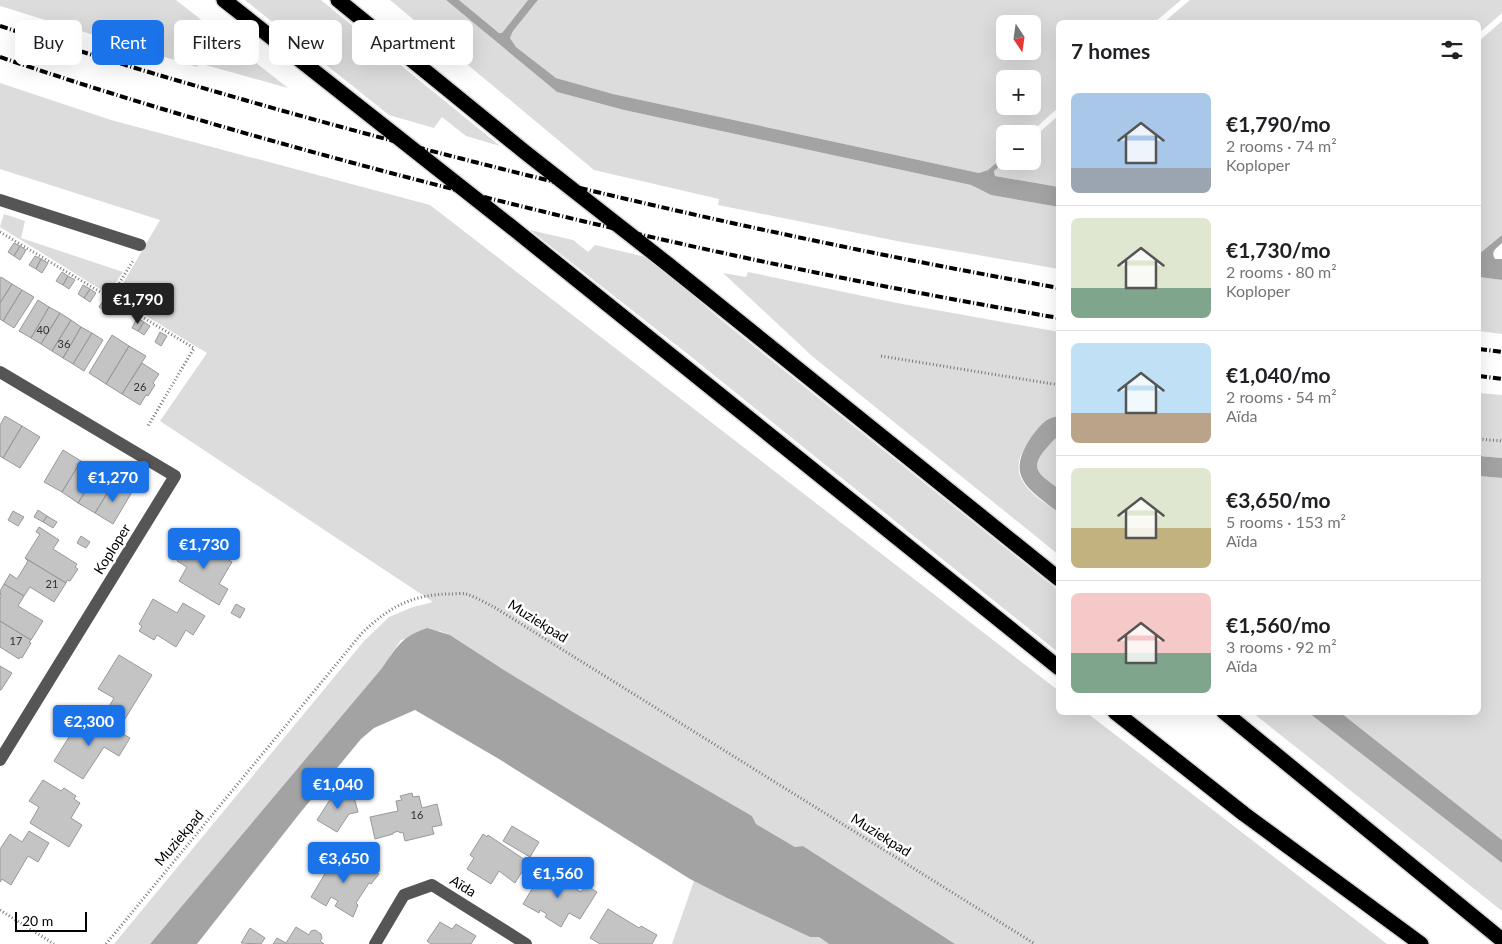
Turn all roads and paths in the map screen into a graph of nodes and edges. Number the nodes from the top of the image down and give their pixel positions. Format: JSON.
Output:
{"nodes":[{"id":1,"x":224,"y":0,"type":"edge"},
{"id":2,"x":338,"y":0,"type":"edge"},
{"id":3,"x":0,"y":200,"type":"edge"},
{"id":4,"x":0,"y":232,"type":"edge"},
{"id":5,"x":140,"y":245,"type":"joint"},
{"id":6,"x":110,"y":298,"type":"junction"},
{"id":7,"x":881,"y":356,"type":"dead end"},
{"id":8,"x":0,"y":372,"type":"edge"},
{"id":9,"x":1056,"y":385,"type":"edge"},
{"id":10,"x":148,"y":426,"type":"dead end"},
{"id":11,"x":1481,"y":439,"type":"edge"},
{"id":12,"x":1502,"y":441,"type":"edge"},
{"id":13,"x":1056,"y":577,"type":"edge"},
{"id":14,"x":1056,"y":666,"type":"edge"},
{"id":15,"x":1119,"y":715,"type":"edge"},
{"id":16,"x":1228,"y":715,"type":"edge"},
{"id":17,"x":0,"y":760,"type":"edge"},
{"id":18,"x":0,"y":910,"type":"edge"},
{"id":19,"x":1502,"y":940,"type":"edge"},
{"id":20,"x":54,"y":944,"type":"edge"},
{"id":21,"x":106,"y":944,"type":"edge"},
{"id":22,"x":375,"y":944,"type":"edge"},
{"id":23,"x":526,"y":944,"type":"edge"},
{"id":24,"x":1035,"y":944,"type":"edge"},
{"id":25,"x":1421,"y":944,"type":"edge"}],
"edges":[{"from":1,"to":14,"type":"highway"},
{"from":2,"to":13,"type":"highway"},
{"from":3,"to":5,"type":"street"},
{"from":4,"to":6,"type":"path"},
{"from":5,"to":6,"type":"path"},
{"from":6,"to":10,"type":"path"},
{"from":7,"to":9,"type":"path"},
{"from":8,"to":17,"type":"street","name":"Koploper"},
{"from":11,"to":12,"type":"path"},
{"from":15,"to":25,"type":"highway"},
{"from":16,"to":19,"type":"highway"},
{"from":18,"to":20,"type":"path"},
{"from":21,"to":24,"type":"path","name":"Muziekpad"},
{"from":22,"to":23,"type":"street","name":"Aïda"}]}
